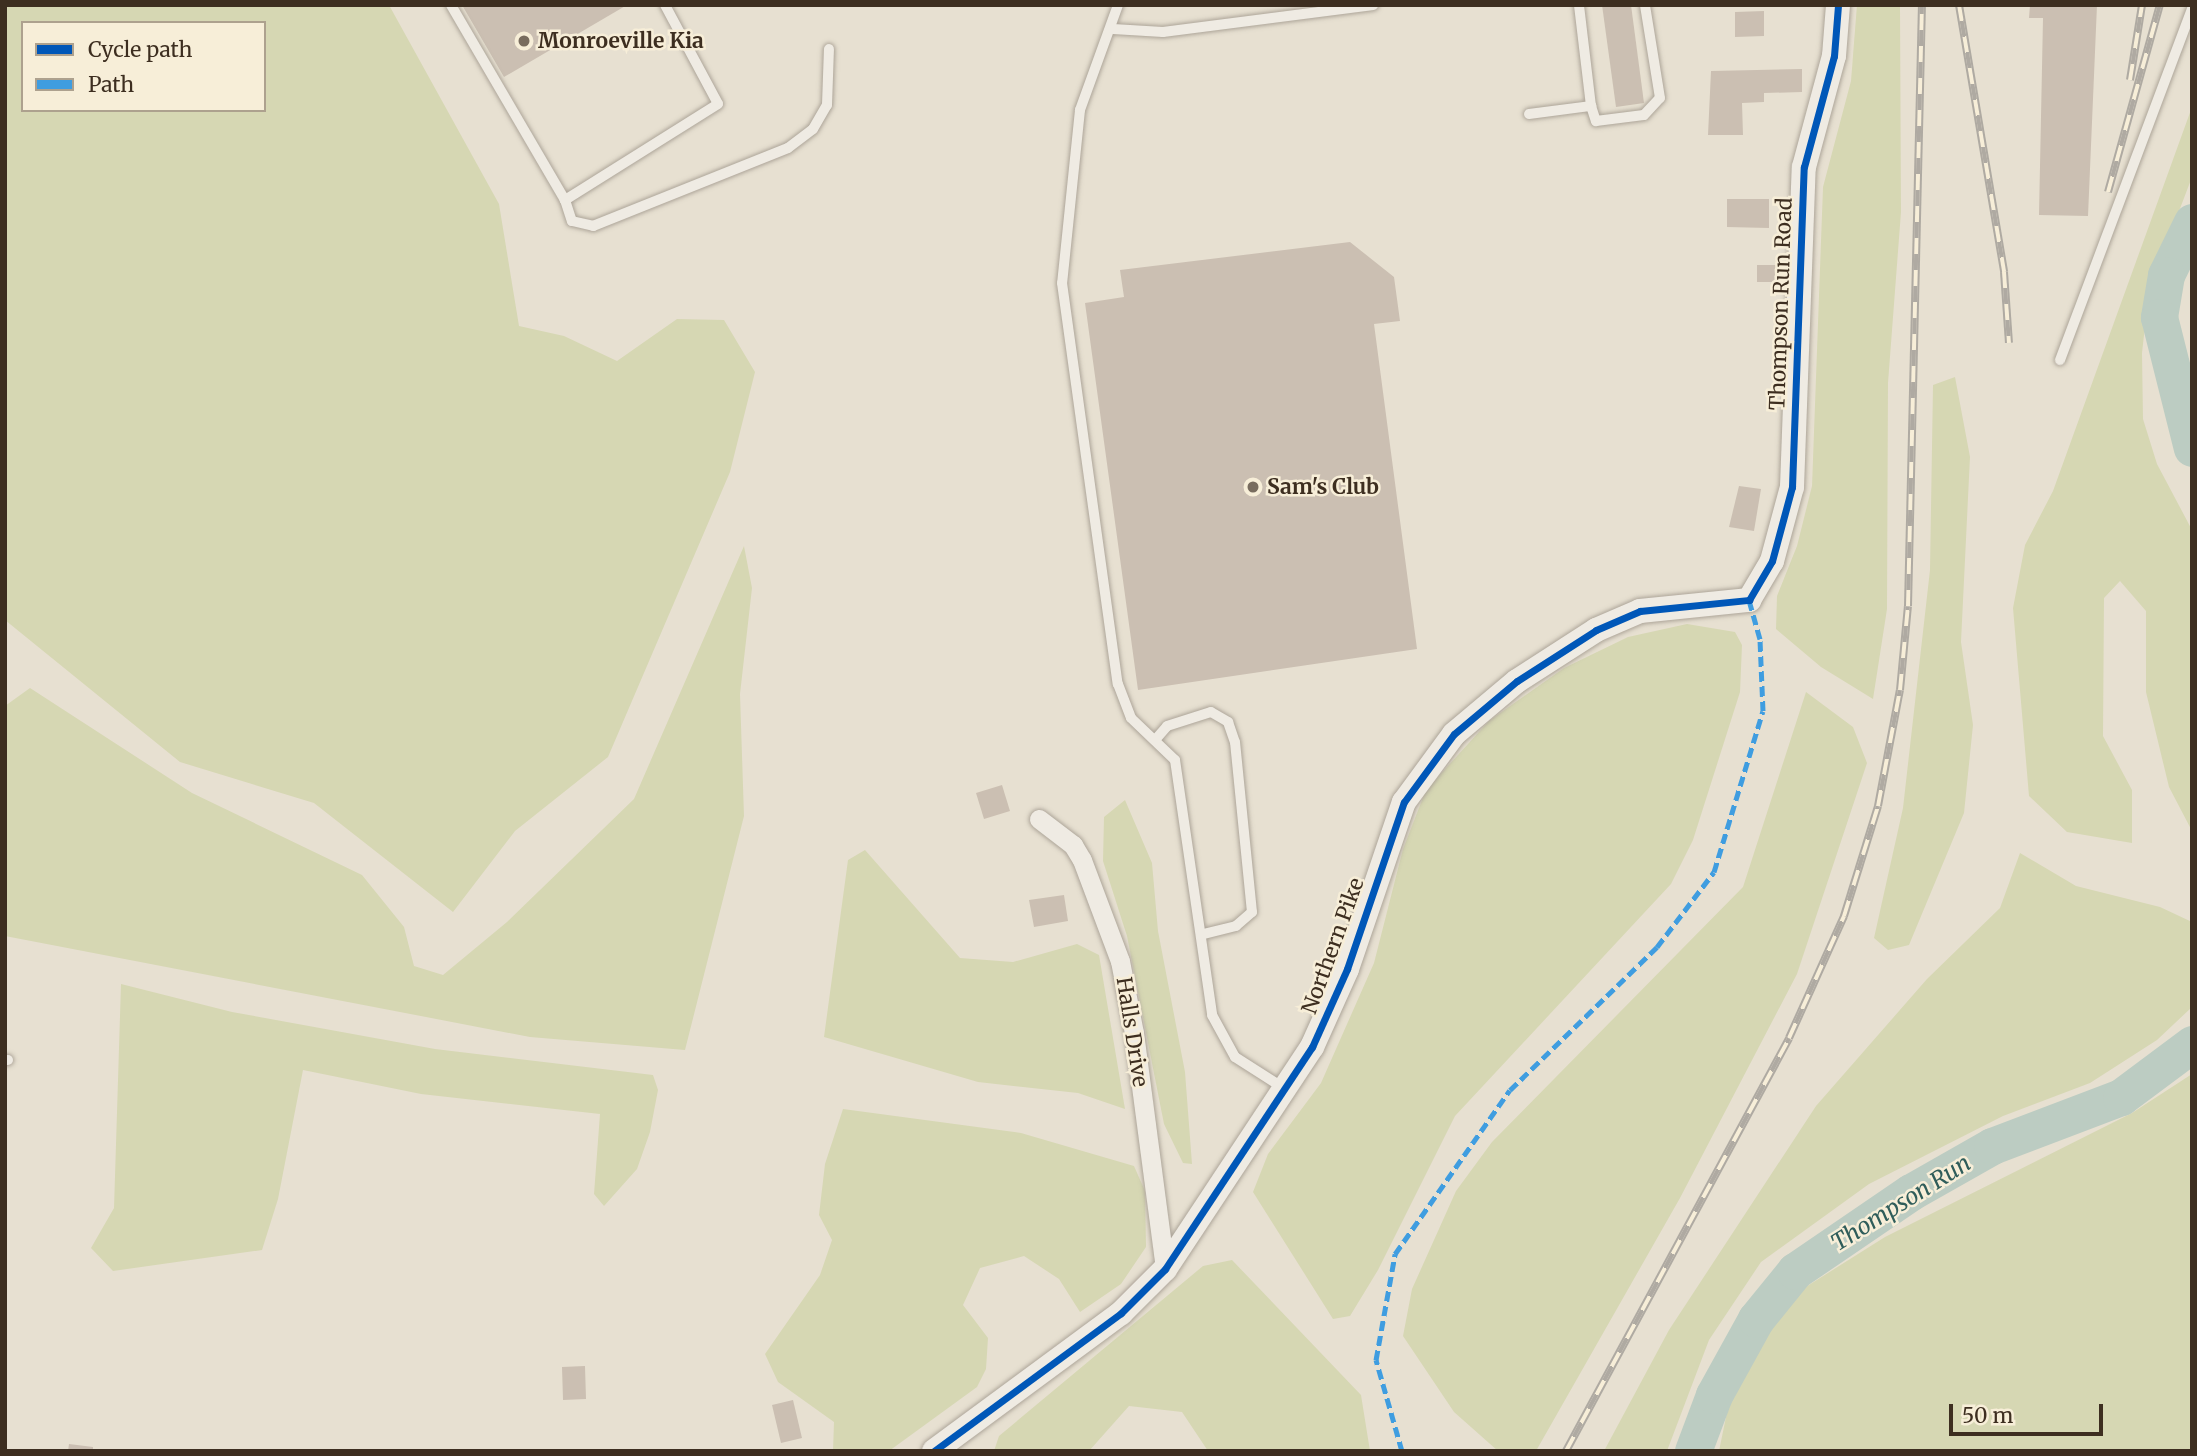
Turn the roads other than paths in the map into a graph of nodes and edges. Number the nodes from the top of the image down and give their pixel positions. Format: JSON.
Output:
{"nodes":[{"id":1,"x":451,"y":5,"type":"edge"},
{"id":2,"x":665,"y":5,"type":"edge"},
{"id":3,"x":1118,"y":5,"type":"edge"},
{"id":4,"x":1373,"y":5,"type":"edge"},
{"id":5,"x":1579,"y":5,"type":"edge"},
{"id":6,"x":1645,"y":5,"type":"edge"},
{"id":7,"x":1838,"y":5,"type":"edge"},
{"id":8,"x":2192,"y":9,"type":"edge"},
{"id":9,"x":1113,"y":29,"type":"junction"},
{"id":10,"x":829,"y":49,"type":"dead end"},
{"id":11,"x":1591,"y":106,"type":"junction"},
{"id":12,"x":1529,"y":114,"type":"dead end"},
{"id":13,"x":565,"y":200,"type":"junction"},
{"id":14,"x":2060,"y":360,"type":"dead end"},
{"id":15,"x":1749,"y":600,"type":"joint"},
{"id":16,"x":1156,"y":740,"type":"junction"},
{"id":17,"x":1039,"y":819,"type":"dead end"},
{"id":18,"x":1201,"y":935,"type":"junction"},
{"id":19,"x":1286,"y":1090,"type":"junction"},
{"id":20,"x":1165,"y":1269,"type":"junction"},
{"id":21,"x":950,"y":1446,"type":"edge"}],
"edges":[{"from":1,"to":13,"type":"lane"},
{"from":2,"to":13,"type":"lane"},
{"from":3,"to":9,"type":"lane"},
{"from":4,"to":9,"type":"lane"},
{"from":5,"to":11,"type":"lane"},
{"from":6,"to":11,"type":"lane"},
{"from":7,"to":15,"type":"street","name":"Thompson Run Road"},
{"from":8,"to":14,"type":"lane"},
{"from":9,"to":16,"type":"lane"},
{"from":10,"to":13,"type":"lane"},
{"from":11,"to":12,"type":"lane"},
{"from":15,"to":19,"type":"street","name":"Northern Pike"},
{"from":16,"to":18,"type":"lane"},
{"from":16,"to":18,"type":"lane"},
{"from":17,"to":20,"type":"street","name":"Halls Drive"},
{"from":18,"to":19,"type":"lane"},
{"from":19,"to":20,"type":"street","name":"Northern Pike"},
{"from":20,"to":21,"type":"street","name":"Northern Pike"}]}
